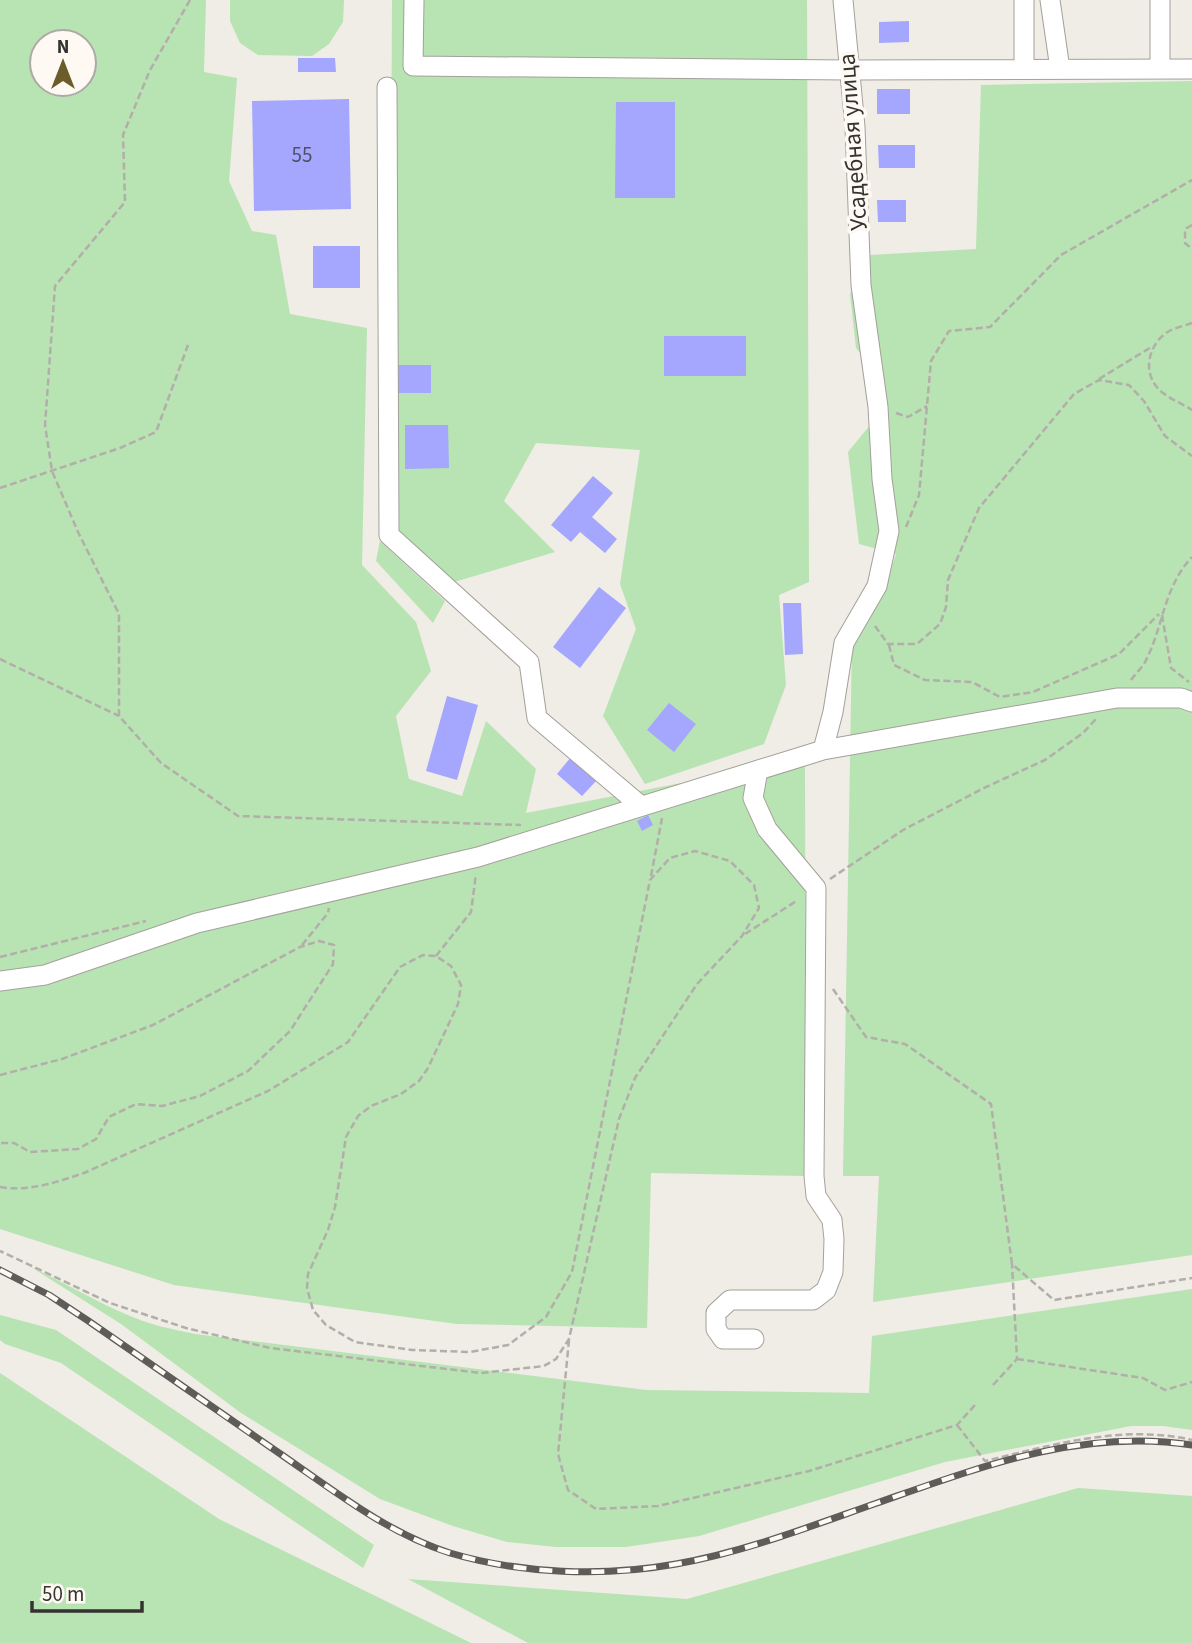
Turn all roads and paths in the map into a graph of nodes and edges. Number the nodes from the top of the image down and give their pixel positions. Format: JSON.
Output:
{"nodes":[{"id":1,"x":190,"y":0,"type":"edge"},
{"id":2,"x":414,"y":0,"type":"edge"},
{"id":3,"x":843,"y":0,"type":"edge"},
{"id":4,"x":1024,"y":0,"type":"edge"},
{"id":5,"x":1160,"y":0,"type":"edge"},
{"id":6,"x":1053,"y":4,"type":"edge"},
{"id":7,"x":1024,"y":29,"type":"junction"},
{"id":8,"x":1024,"y":69,"type":"junction"},
{"id":9,"x":1060,"y":69,"type":"junction"},
{"id":10,"x":1160,"y":69,"type":"junction"},
{"id":11,"x":1192,"y":69,"type":"edge"},
{"id":12,"x":849,"y":70,"type":"junction"},
{"id":13,"x":387,"y":87,"type":"dead end"},
{"id":14,"x":1192,"y":180,"type":"edge"},
{"id":15,"x":1192,"y":225,"type":"edge"},
{"id":16,"x":1192,"y":249,"type":"edge"},
{"id":17,"x":1192,"y":323,"type":"edge"},
{"id":18,"x":188,"y":345,"type":"dead end"},
{"id":19,"x":1153,"y":346,"type":"junction"},
{"id":20,"x":1088,"y":386,"type":"junction"},
{"id":21,"x":927,"y":406,"type":"junction"},
{"id":22,"x":877,"y":407,"type":"junction"},
{"id":23,"x":1192,"y":410,"type":"edge"},
{"id":24,"x":1192,"y":456,"type":"edge"},
{"id":25,"x":52,"y":471,"type":"junction"},
{"id":26,"x":0,"y":488,"type":"edge"},
{"id":27,"x":905,"y":529,"type":"dead end"},
{"id":28,"x":1192,"y":557,"type":"edge"},
{"id":29,"x":1162,"y":611,"type":"junction"},
{"id":30,"x":875,"y":625,"type":"dead end"},
{"id":31,"x":888,"y":644,"type":"junction"},
{"id":32,"x":0,"y":659,"type":"edge"},
{"id":33,"x":1192,"y":685,"type":"edge"},
{"id":34,"x":1117,"y":698,"type":"junction"},
{"id":35,"x":1192,"y":702,"type":"edge"},
{"id":36,"x":119,"y":716,"type":"junction"},
{"id":37,"x":823,"y":750,"type":"junction"},
{"id":38,"x":758,"y":770,"type":"junction"},
{"id":39,"x":666,"y":799,"type":"junction"},
{"id":40,"x":641,"y":806,"type":"junction"},
{"id":41,"x":522,"y":825,"type":"dead end"},
{"id":42,"x":478,"y":858,"type":"junction"},
{"id":43,"x":650,"y":880,"type":"junction"},
{"id":44,"x":816,"y":888,"type":"junction"},
{"id":45,"x":329,"y":892,"type":"junction"},
{"id":46,"x":742,"y":936,"type":"junction"},
{"id":47,"x":300,"y":947,"type":"junction"},
{"id":48,"x":436,"y":956,"type":"junction"},
{"id":49,"x":816,"y":965,"type":"junction"},
{"id":50,"x":0,"y":981,"type":"edge"},
{"id":51,"x":0,"y":1075,"type":"edge"},
{"id":52,"x":0,"y":1143,"type":"edge"},
{"id":53,"x":0,"y":1187,"type":"edge"},
{"id":54,"x":0,"y":1251,"type":"edge"},
{"id":55,"x":1012,"y":1264,"type":"junction"},
{"id":56,"x":1192,"y":1278,"type":"edge"},
{"id":57,"x":569,"y":1339,"type":"junction"},
{"id":58,"x":754,"y":1339,"type":"dead end"},
{"id":59,"x":1017,"y":1359,"type":"junction"},
{"id":60,"x":1192,"y":1382,"type":"edge"},
{"id":61,"x":993,"y":1385,"type":"dead end"},
{"id":62,"x":975,"y":1405,"type":"dead end"},
{"id":63,"x":957,"y":1425,"type":"junction"},
{"id":64,"x":1192,"y":1440,"type":"edge"}],
"edges":[{"from":1,"to":25,"type":"path"},
{"from":2,"to":12,"type":"street"},
{"from":3,"to":12,"type":"street","name":"Усадебная улица"},
{"from":4,"to":7,"type":"street"},
{"from":5,"to":10,"type":"street"},
{"from":6,"to":7,"type":"street"},
{"from":6,"to":9,"type":"street"},
{"from":7,"to":8,"type":"street"},
{"from":8,"to":9,"type":"street"},
{"from":8,"to":12,"type":"street"},
{"from":9,"to":10,"type":"street"},
{"from":10,"to":11,"type":"street"},
{"from":12,"to":22,"type":"street","name":"Усадебная улица"},
{"from":13,"to":40,"type":"street"},
{"from":14,"to":21,"type":"path"},
{"from":15,"to":16,"type":"path"},
{"from":17,"to":19,"type":"path"},
{"from":18,"to":25,"type":"path"},
{"from":19,"to":20,"type":"path"},
{"from":19,"to":23,"type":"path"},
{"from":20,"to":24,"type":"path"},
{"from":20,"to":31,"type":"path"},
{"from":21,"to":22,"type":"path"},
{"from":21,"to":27,"type":"path"},
{"from":22,"to":37,"type":"street","name":"Усадебная улица"},
{"from":25,"to":26,"type":"path"},
{"from":25,"to":36,"type":"path"},
{"from":28,"to":29,"type":"path"},
{"from":29,"to":31,"type":"path"},
{"from":29,"to":33,"type":"path"},
{"from":29,"to":34,"type":"path"},
{"from":30,"to":31,"type":"path"},
{"from":32,"to":36,"type":"path"},
{"from":34,"to":35,"type":"street"},
{"from":34,"to":37,"type":"street"},
{"from":34,"to":44,"type":"path"},
{"from":36,"to":41,"type":"path"},
{"from":37,"to":38,"type":"street"},
{"from":38,"to":39,"type":"street"},
{"from":38,"to":44,"type":"street"},
{"from":39,"to":40,"type":"street"},
{"from":39,"to":43,"type":"path"},
{"from":40,"to":42,"type":"street"},
{"from":42,"to":45,"type":"street"},
{"from":42,"to":48,"type":"path"},
{"from":43,"to":46,"type":"path"},
{"from":43,"to":48,"type":"path"},
{"from":44,"to":46,"type":"path"},
{"from":44,"to":49,"type":"street"},
{"from":45,"to":47,"type":"path"},
{"from":45,"to":50,"type":"street"},
{"from":46,"to":57,"type":"path"},
{"from":47,"to":51,"type":"path"},
{"from":47,"to":52,"type":"path"},
{"from":48,"to":53,"type":"path"},
{"from":49,"to":55,"type":"path"},
{"from":49,"to":58,"type":"street"},
{"from":54,"to":57,"type":"path"},
{"from":55,"to":56,"type":"path"},
{"from":55,"to":59,"type":"path"},
{"from":57,"to":63,"type":"path"},
{"from":59,"to":60,"type":"path"},
{"from":59,"to":61,"type":"path"},
{"from":62,"to":63,"type":"path"},
{"from":63,"to":64,"type":"path"}]}
